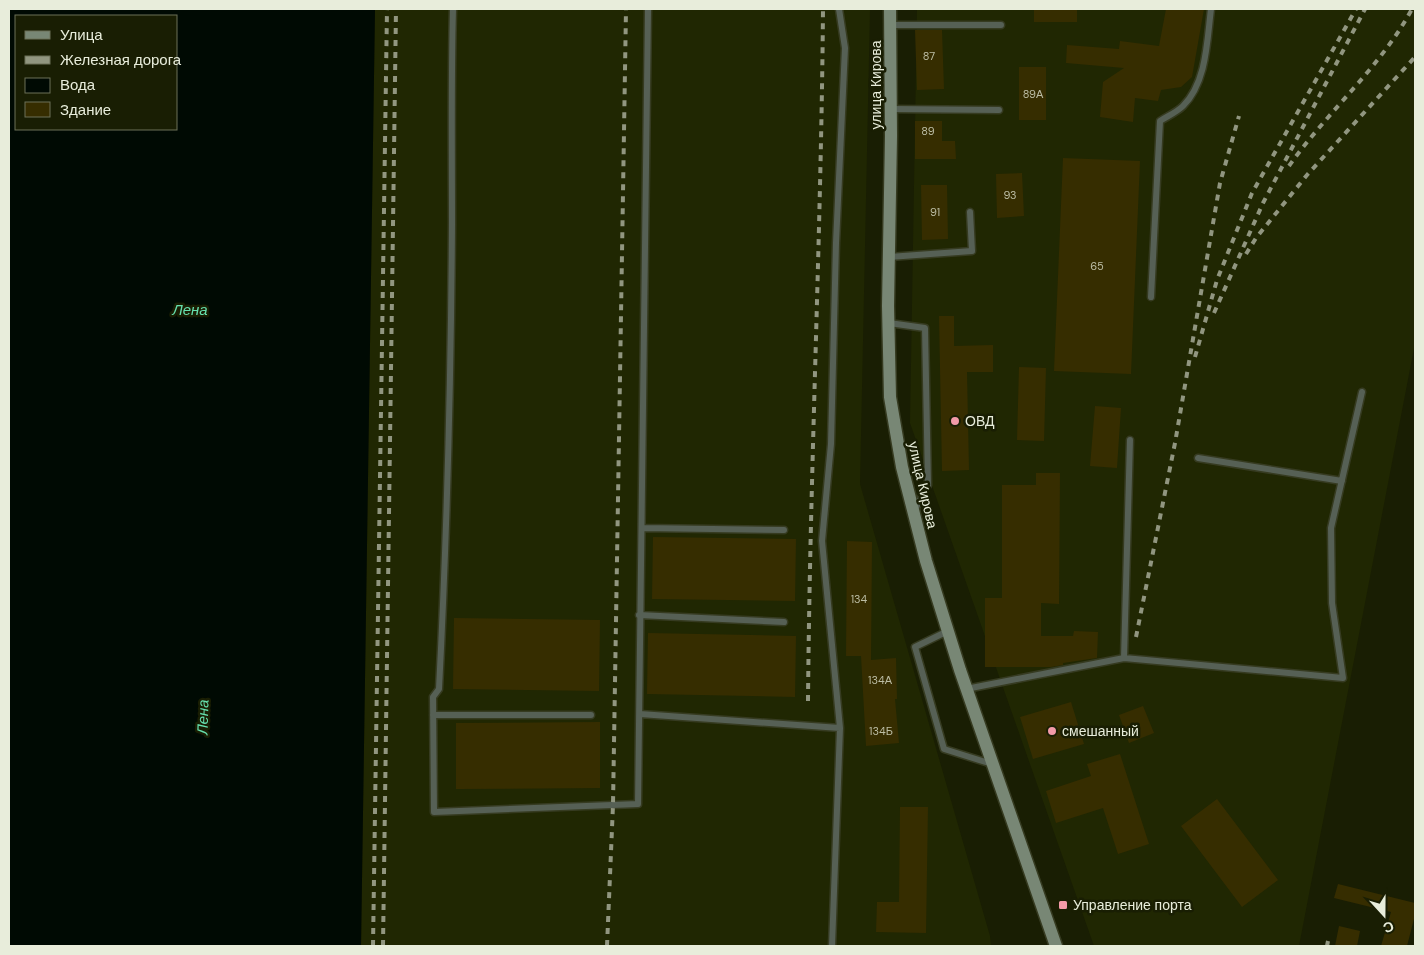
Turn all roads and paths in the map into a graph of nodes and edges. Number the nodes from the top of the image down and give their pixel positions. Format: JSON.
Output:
{"nodes":[{"id":1,"x":453,"y":9,"type":"edge"},
{"id":2,"x":648,"y":9,"type":"edge"},
{"id":3,"x":838,"y":9,"type":"edge"},
{"id":4,"x":890,"y":9,"type":"edge"},
{"id":5,"x":1211,"y":9,"type":"edge"},
{"id":6,"x":890,"y":25,"type":"junction"},
{"id":7,"x":1001,"y":26,"type":"dead end"},
{"id":8,"x":891,"y":109,"type":"junction"},
{"id":9,"x":998,"y":110,"type":"dead end"},
{"id":10,"x":970,"y":212,"type":"dead end"},
{"id":11,"x":889,"y":258,"type":"junction"},
{"id":12,"x":1151,"y":297,"type":"dead end"},
{"id":13,"x":889,"y":323,"type":"junction"},
{"id":14,"x":1362,"y":392,"type":"dead end"},
{"id":15,"x":1130,"y":440,"type":"dead end"},
{"id":16,"x":1198,"y":458,"type":"dead end"},
{"id":17,"x":1342,"y":481,"type":"junction"},
{"id":18,"x":914,"y":512,"type":"junction"},
{"id":19,"x":643,"y":528,"type":"junction"},
{"id":20,"x":784,"y":530,"type":"dead end"},
{"id":21,"x":639,"y":615,"type":"junction"},
{"id":22,"x":784,"y":622,"type":"dead end"},
{"id":23,"x":948,"y":631,"type":"junction"},
{"id":24,"x":1124,"y":658,"type":"junction"},
{"id":25,"x":966,"y":689,"type":"junction"},
{"id":26,"x":640,"y":714,"type":"junction"},
{"id":27,"x":433,"y":715,"type":"junction"},
{"id":28,"x":591,"y":715,"type":"dead end"},
{"id":29,"x":840,"y":728,"type":"junction"},
{"id":30,"x":992,"y":764,"type":"junction"},
{"id":31,"x":832,"y":946,"type":"edge"},
{"id":32,"x":1056,"y":946,"type":"edge"}],
"edges":[{"from":1,"to":27,"type":"lane"},
{"from":2,"to":19,"type":"lane"},
{"from":3,"to":29,"type":"lane"},
{"from":4,"to":6,"type":"main road","name":"улица Кирова"},
{"from":5,"to":12,"type":"lane"},
{"from":6,"to":7,"type":"lane"},
{"from":6,"to":8,"type":"main road","name":"улица Кирова"},
{"from":8,"to":9,"type":"lane"},
{"from":8,"to":11,"type":"main road","name":"улица Кирова"},
{"from":10,"to":11,"type":"lane"},
{"from":11,"to":13,"type":"main road","name":"улица Кирова"},
{"from":13,"to":18,"type":"main road","name":"улица Кирова"},
{"from":13,"to":18,"type":"lane"},
{"from":14,"to":17,"type":"lane"},
{"from":15,"to":24,"type":"lane"},
{"from":16,"to":17,"type":"lane"},
{"from":17,"to":24,"type":"lane"},
{"from":18,"to":23,"type":"main road","name":"улица Кирова"},
{"from":19,"to":20,"type":"lane"},
{"from":19,"to":21,"type":"lane"},
{"from":21,"to":22,"type":"lane"},
{"from":21,"to":26,"type":"lane"},
{"from":23,"to":25,"type":"main road","name":"улица Кирова"},
{"from":23,"to":30,"type":"lane"},
{"from":24,"to":25,"type":"lane"},
{"from":25,"to":30,"type":"main road","name":"улица Кирова"},
{"from":26,"to":27,"type":"lane"},
{"from":26,"to":29,"type":"lane"},
{"from":27,"to":28,"type":"lane"},
{"from":29,"to":31,"type":"lane"},
{"from":30,"to":32,"type":"main road","name":"улица Кирова"}]}
